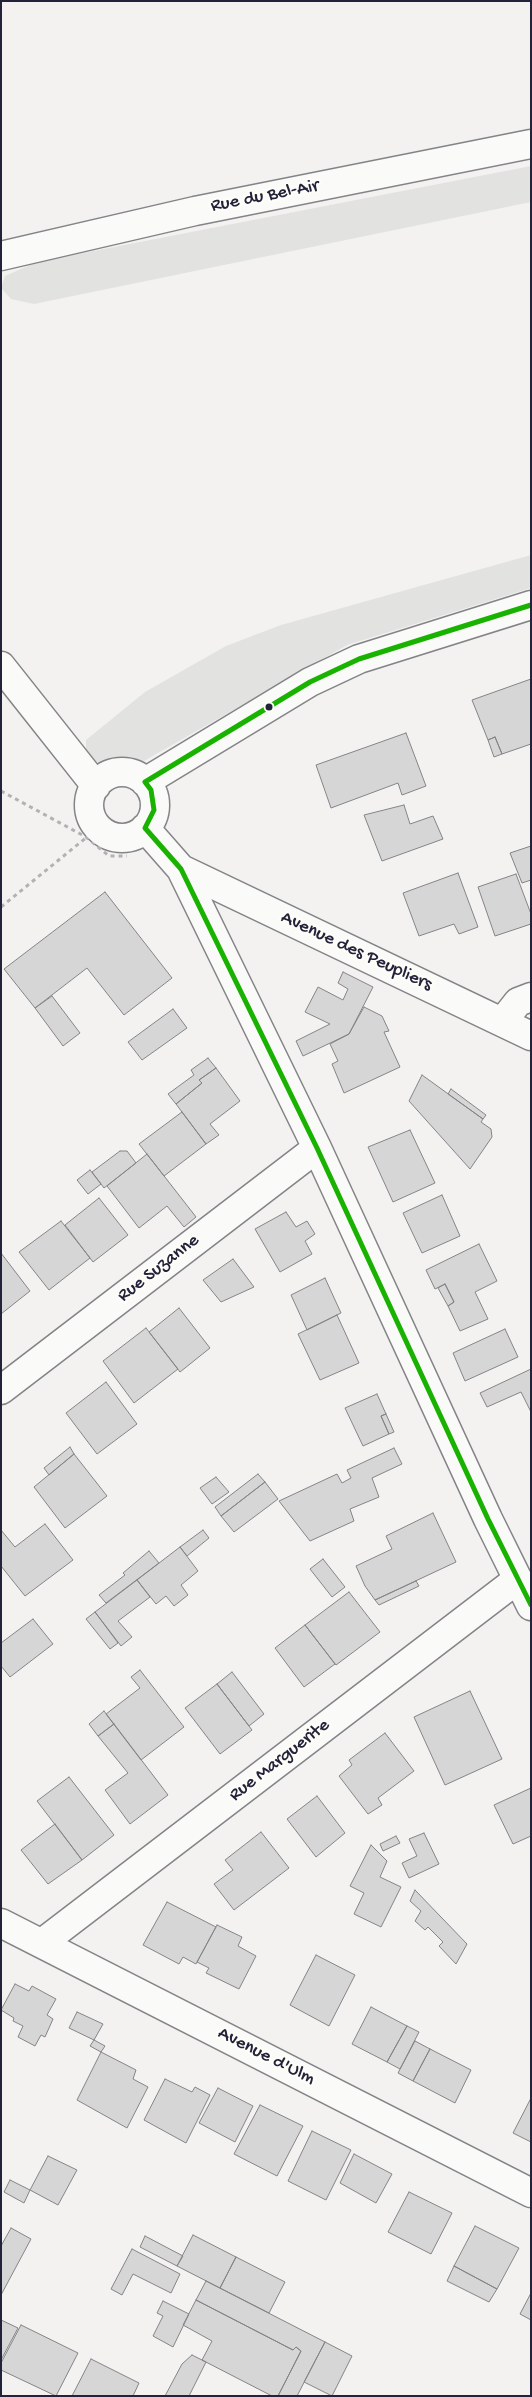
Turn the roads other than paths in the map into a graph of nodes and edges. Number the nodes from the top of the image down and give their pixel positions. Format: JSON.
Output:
{"nodes":[{"id":1,"x":531,"y":144,"type":"edge"},
{"id":2,"x":1,"y":256,"type":"edge"},
{"id":3,"x":531,"y":605,"type":"edge"},
{"id":4,"x":1,"y":666,"type":"edge"},
{"id":5,"x":145,"y":782,"type":"junction"},
{"id":6,"x":96,"y":786,"type":"junction"},
{"id":7,"x":146,"y":828,"type":"junction"},
{"id":8,"x":181,"y":869,"type":"junction"},
{"id":9,"x":531,"y":997,"type":"edge"},
{"id":10,"x":503,"y":1020,"type":"junction"},
{"id":11,"x":531,"y":1036,"type":"edge"},
{"id":12,"x":317,"y":1148,"type":"junction"},
{"id":13,"x":1,"y":1390,"type":"edge"},
{"id":14,"x":518,"y":1579,"type":"junction"},
{"id":15,"x":531,"y":1606,"type":"edge"},
{"id":16,"x":1,"y":1923,"type":"edge"},
{"id":17,"x":46,"y":1945,"type":"junction"},
{"id":18,"x":531,"y":2193,"type":"edge"}],
"edges":[{"from":1,"to":2,"type":"street","name":"Rue du Bel-Air"},
{"from":3,"to":5,"type":"street"},
{"from":4,"to":6,"type":"street"},
{"from":5,"to":6,"type":"street"},
{"from":5,"to":7,"type":"street"},
{"from":6,"to":7,"type":"street"},
{"from":7,"to":8,"type":"street"},
{"from":8,"to":10,"type":"street","name":"Avenue des Peupliers"},
{"from":8,"to":12,"type":"street"},
{"from":9,"to":10,"type":"street"},
{"from":10,"to":11,"type":"street","name":"Avenue des Peupliers"},
{"from":12,"to":13,"type":"street","name":"Rue Suzanne"},
{"from":12,"to":14,"type":"street"},
{"from":14,"to":15,"type":"street"},
{"from":14,"to":17,"type":"street","name":"Rue Marguerite"},
{"from":16,"to":17,"type":"street","name":"Avenue d'Ulm"},
{"from":17,"to":18,"type":"street","name":"Avenue d'Ulm"}]}
